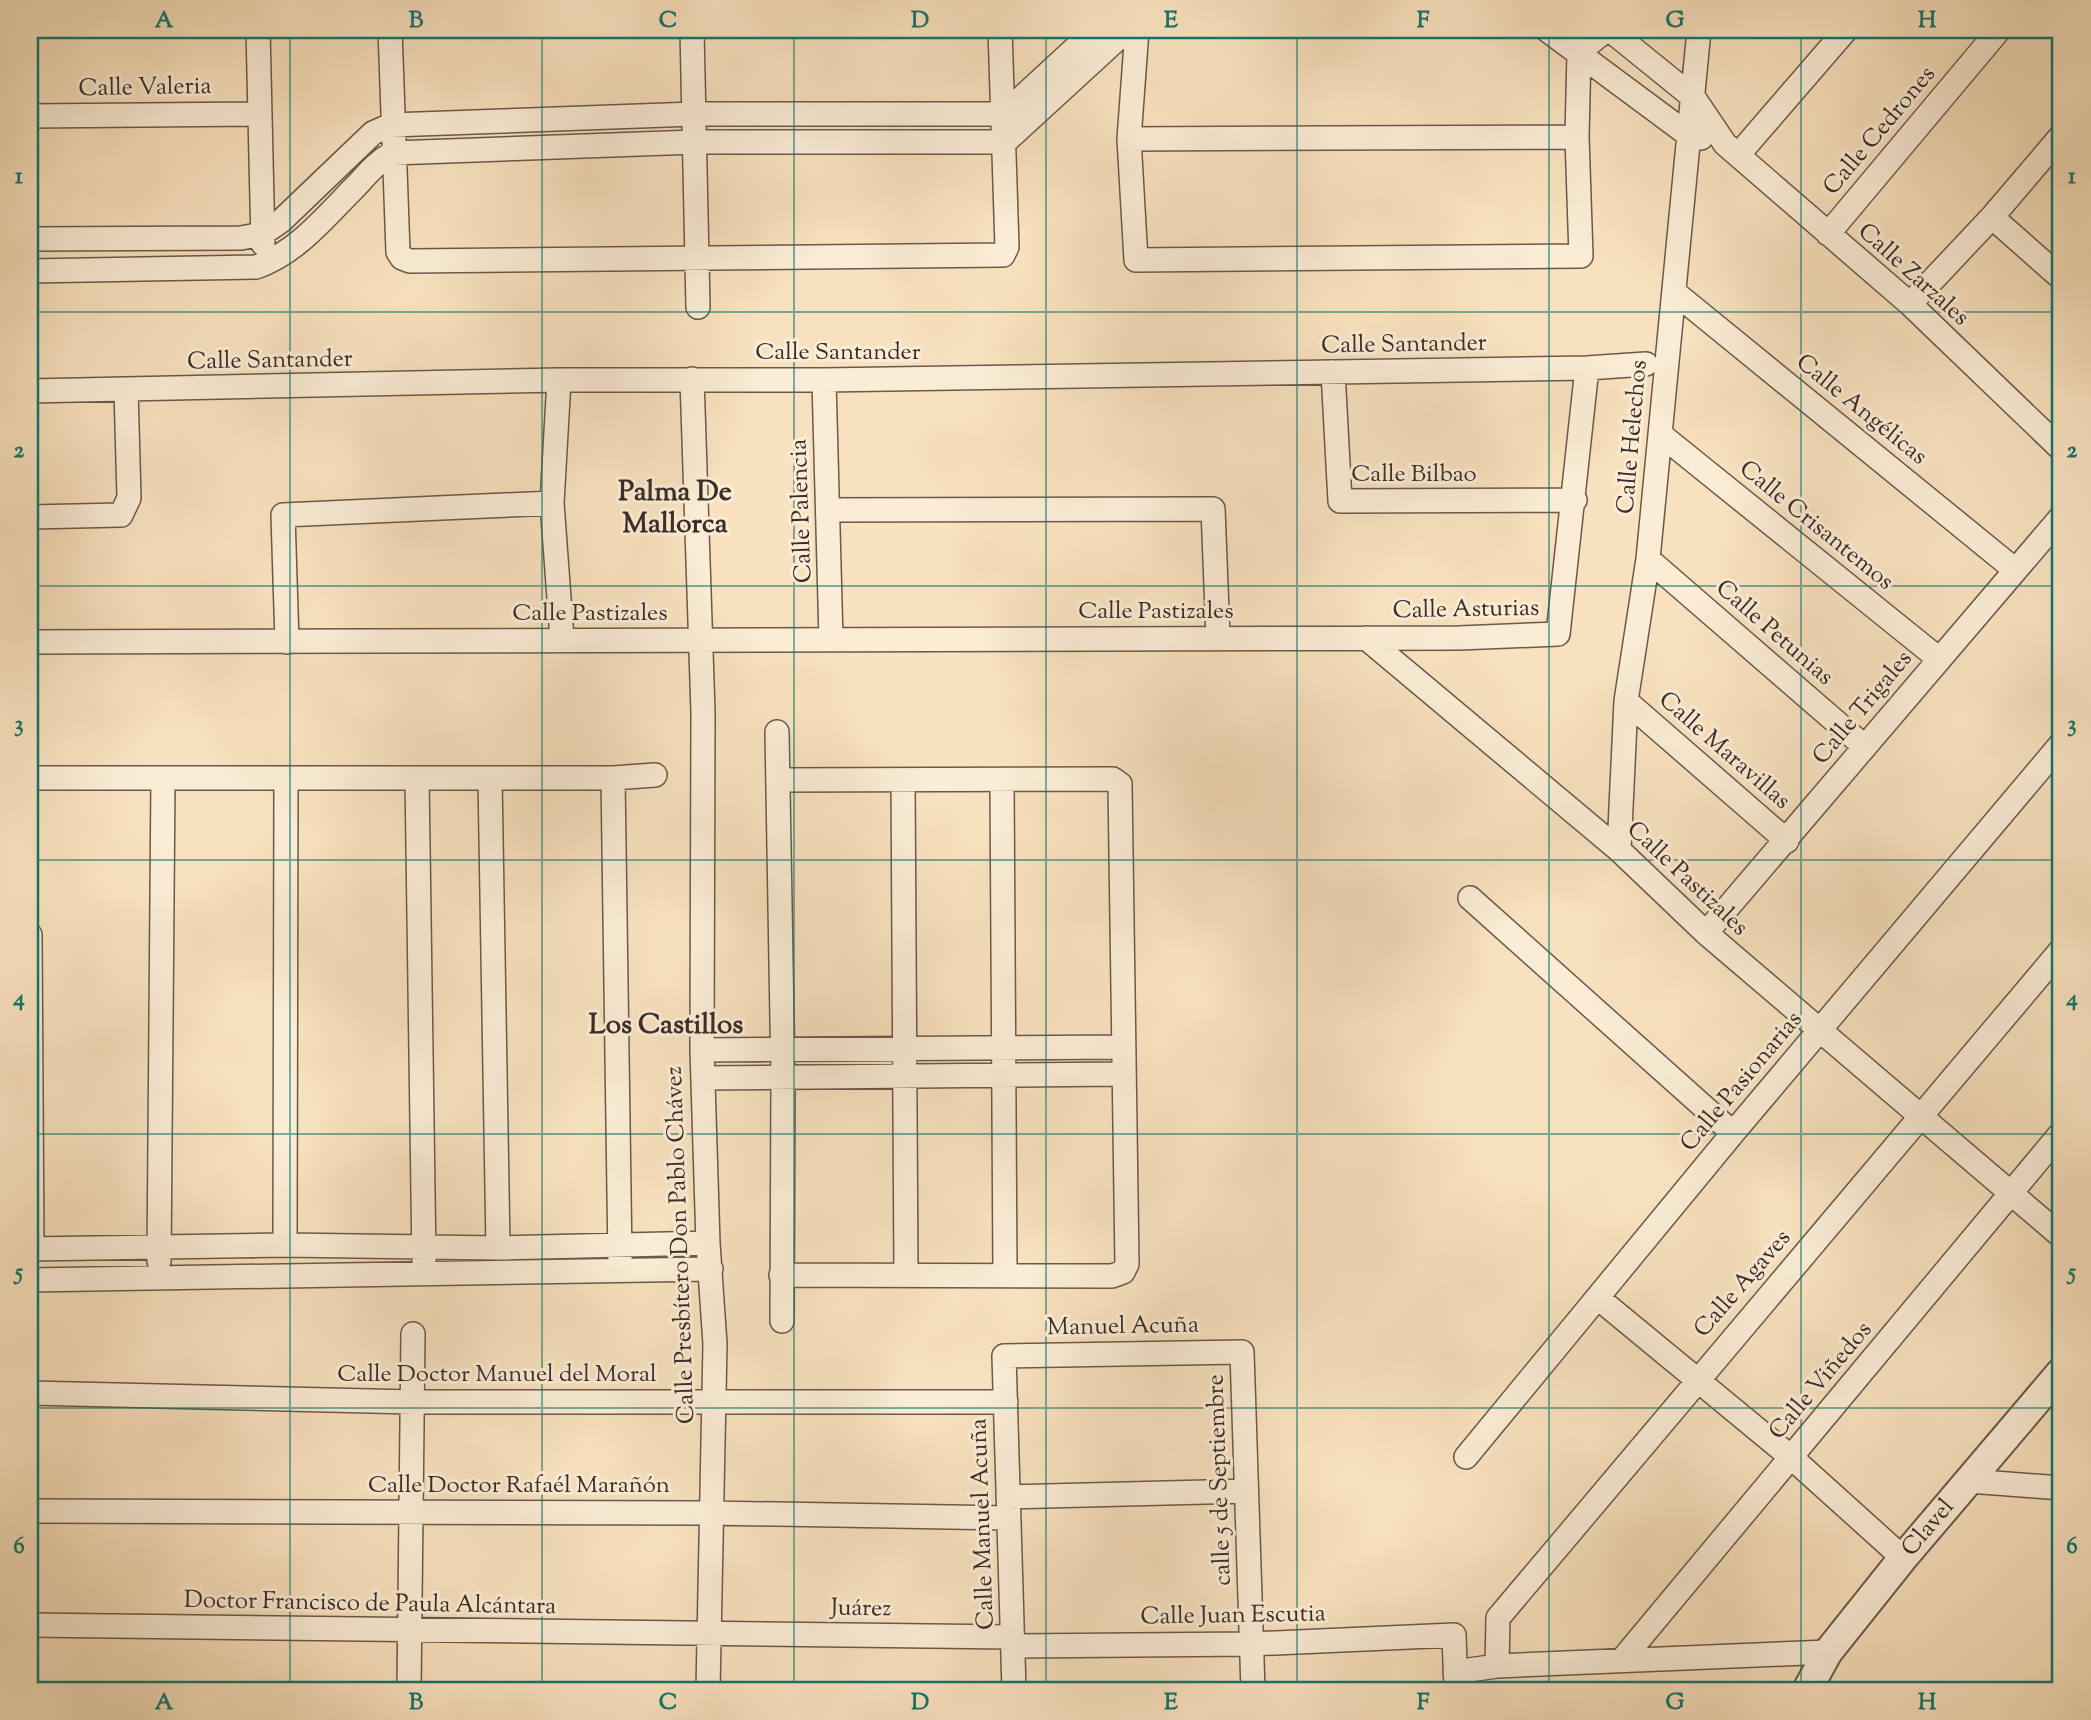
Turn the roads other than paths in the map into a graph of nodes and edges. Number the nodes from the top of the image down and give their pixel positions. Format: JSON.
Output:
{"nodes":[{"id":1,"x":258,"y":30,"type":"edge"},
{"id":2,"x":390,"y":30,"type":"edge"},
{"id":3,"x":692,"y":30,"type":"edge"},
{"id":4,"x":1000,"y":30,"type":"edge"},
{"id":5,"x":1095,"y":30,"type":"edge"},
{"id":6,"x":1127,"y":30,"type":"edge"},
{"id":7,"x":1137,"y":30,"type":"edge"},
{"id":8,"x":1547,"y":30,"type":"edge"},
{"id":9,"x":1608,"y":30,"type":"edge"},
{"id":10,"x":1699,"y":30,"type":"edge"},
{"id":11,"x":1846,"y":30,"type":"edge"},
{"id":12,"x":1999,"y":30,"type":"edge"},
{"id":13,"x":1579,"y":52,"type":"junction"},
{"id":14,"x":1694,"y":99,"type":"junction"},
{"id":15,"x":260,"y":114,"type":"junction"},
{"id":16,"x":694,"y":114,"type":"junction"},
{"id":17,"x":1003,"y":114,"type":"junction"},
{"id":18,"x":30,"y":116,"type":"edge"},
{"id":19,"x":391,"y":125,"type":"junction"},
{"id":20,"x":1690,"y":135,"type":"junction"},
{"id":21,"x":2061,"y":136,"type":"edge"},
{"id":22,"x":1577,"y":137,"type":"junction"},
{"id":23,"x":1129,"y":139,"type":"junction"},
{"id":24,"x":695,"y":142,"type":"junction"},
{"id":25,"x":1005,"y":142,"type":"junction"},
{"id":26,"x":1731,"y":150,"type":"junction"},
{"id":27,"x":393,"y":153,"type":"junction"},
{"id":28,"x":1992,"y":218,"type":"junction"},
{"id":29,"x":262,"y":233,"type":"junction"},
{"id":30,"x":1828,"y":234,"type":"junction"},
{"id":31,"x":30,"y":239,"type":"edge"},
{"id":32,"x":697,"y":258,"type":"junction"},
{"id":33,"x":264,"y":264,"type":"junction"},
{"id":34,"x":30,"y":271,"type":"edge"},
{"id":35,"x":2061,"y":278,"type":"edge"},
{"id":36,"x":1674,"y":292,"type":"junction"},
{"id":37,"x":1910,"y":304,"type":"junction"},
{"id":38,"x":698,"y":307,"type":"dead end"},
{"id":39,"x":1646,"y":365,"type":"dead end"},
{"id":40,"x":1587,"y":368,"type":"junction"},
{"id":41,"x":1333,"y":372,"type":"junction"},
{"id":42,"x":692,"y":379,"type":"junction"},
{"id":43,"x":559,"y":380,"type":"junction"},
{"id":44,"x":824,"y":380,"type":"junction"},
{"id":45,"x":126,"y":390,"type":"junction"},
{"id":46,"x":30,"y":391,"type":"edge"},
{"id":47,"x":1660,"y":434,"type":"junction"},
{"id":48,"x":2061,"y":450,"type":"edge"},
{"id":49,"x":1575,"y":500,"type":"junction"},
{"id":50,"x":552,"y":503,"type":"junction"},
{"id":51,"x":829,"y":510,"type":"junction"},
{"id":52,"x":30,"y":517,"type":"edge"},
{"id":53,"x":2061,"y":517,"type":"edge"},
{"id":54,"x":1648,"y":559,"type":"junction"},
{"id":55,"x":2014,"y":569,"type":"junction"},
{"id":56,"x":1218,"y":637,"type":"junction"},
{"id":57,"x":1366,"y":638,"type":"junction"},
{"id":58,"x":562,"y":639,"type":"junction"},
{"id":59,"x":701,"y":640,"type":"junction"},
{"id":60,"x":831,"y":640,"type":"junction"},
{"id":61,"x":30,"y":642,"type":"edge"},
{"id":62,"x":287,"y":642,"type":"junction"},
{"id":63,"x":1939,"y":659,"type":"junction"},
{"id":64,"x":1626,"y":701,"type":"junction"},
{"id":65,"x":777,"y":732,"type":"dead end"},
{"id":66,"x":2061,"y":744,"type":"edge"},
{"id":67,"x":1865,"y":747,"type":"junction"},
{"id":68,"x":655,"y":775,"type":"dead end"},
{"id":69,"x":30,"y":778,"type":"edge"},
{"id":70,"x":163,"y":778,"type":"junction"},
{"id":71,"x":286,"y":778,"type":"junction"},
{"id":72,"x":417,"y":778,"type":"junction"},
{"id":73,"x":490,"y":778,"type":"junction"},
{"id":74,"x":613,"y":778,"type":"junction"},
{"id":75,"x":778,"y":780,"type":"junction"},
{"id":76,"x":903,"y":780,"type":"junction"},
{"id":77,"x":1002,"y":780,"type":"junction"},
{"id":78,"x":1787,"y":841,"type":"junction"},
{"id":79,"x":1619,"y":850,"type":"junction"},
{"id":80,"x":1470,"y":898,"type":"dead end"},
{"id":81,"x":1706,"y":933,"type":"junction"},
{"id":82,"x":30,"y":935,"type":"edge"},
{"id":83,"x":2061,"y":950,"type":"edge"},
{"id":84,"x":1820,"y":1032,"type":"junction"},
{"id":85,"x":1123,"y":1047,"type":"junction"},
{"id":86,"x":702,"y":1050,"type":"junction"},
{"id":87,"x":1004,"y":1050,"type":"junction"},
{"id":88,"x":782,"y":1051,"type":"junction"},
{"id":89,"x":905,"y":1051,"type":"junction"},
{"id":90,"x":1123,"y":1074,"type":"junction"},
{"id":91,"x":1004,"y":1076,"type":"junction"},
{"id":92,"x":703,"y":1078,"type":"junction"},
{"id":93,"x":783,"y":1078,"type":"junction"},
{"id":94,"x":905,"y":1078,"type":"junction"},
{"id":95,"x":1921,"y":1116,"type":"junction"},
{"id":96,"x":1733,"y":1133,"type":"junction"},
{"id":97,"x":2061,"y":1133,"type":"edge"},
{"id":98,"x":2011,"y":1192,"type":"junction"},
{"id":99,"x":2061,"y":1236,"type":"edge"},
{"id":100,"x":708,"y":1243,"type":"junction"},
{"id":101,"x":285,"y":1245,"type":"junction"},
{"id":102,"x":621,"y":1245,"type":"junction"},
{"id":103,"x":159,"y":1247,"type":"junction"},
{"id":104,"x":426,"y":1247,"type":"junction"},
{"id":105,"x":498,"y":1248,"type":"junction"},
{"id":106,"x":31,"y":1249,"type":"edge"},
{"id":107,"x":711,"y":1269,"type":"junction"},
{"id":108,"x":620,"y":1271,"type":"junction"},
{"id":109,"x":422,"y":1272,"type":"junction"},
{"id":110,"x":781,"y":1275,"type":"junction"},
{"id":111,"x":906,"y":1275,"type":"junction"},
{"id":112,"x":1005,"y":1275,"type":"junction"},
{"id":113,"x":159,"y":1277,"type":"junction"},
{"id":114,"x":30,"y":1280,"type":"edge"},
{"id":115,"x":1598,"y":1298,"type":"junction"},
{"id":116,"x":782,"y":1321,"type":"dead end"},
{"id":117,"x":413,"y":1334,"type":"dead end"},
{"id":118,"x":1242,"y":1352,"type":"joint"},
{"id":119,"x":1004,"y":1356,"type":"joint"},
{"id":120,"x":2061,"y":1372,"type":"edge"},
{"id":121,"x":1696,"y":1379,"type":"junction"},
{"id":122,"x":30,"y":1393,"type":"edge"},
{"id":123,"x":413,"y":1402,"type":"junction"},
{"id":124,"x":714,"y":1402,"type":"junction"},
{"id":125,"x":1006,"y":1402,"type":"junction"},
{"id":126,"x":1466,"y":1457,"type":"dead end"},
{"id":127,"x":1792,"y":1458,"type":"junction"},
{"id":128,"x":1969,"y":1481,"type":"junction"},
{"id":129,"x":2061,"y":1488,"type":"edge"},
{"id":130,"x":1246,"y":1491,"type":"junction"},
{"id":131,"x":1008,"y":1508,"type":"junction"},
{"id":132,"x":30,"y":1511,"type":"edge"},
{"id":133,"x":413,"y":1512,"type":"junction"},
{"id":134,"x":711,"y":1513,"type":"junction"},
{"id":135,"x":1903,"y":1558,"type":"junction"},
{"id":136,"x":30,"y":1625,"type":"edge"},
{"id":137,"x":410,"y":1631,"type":"junction"},
{"id":138,"x":709,"y":1634,"type":"junction"},
{"id":139,"x":1013,"y":1642,"type":"junction"},
{"id":140,"x":1251,"y":1644,"type":"junction"},
{"id":141,"x":1828,"y":1652,"type":"junction"},
{"id":142,"x":1621,"y":1661,"type":"junction"},
{"id":143,"x":1497,"y":1666,"type":"junction"},
{"id":144,"x":1456,"y":1681,"type":"edge"},
{"id":145,"x":410,"y":1690,"type":"edge"},
{"id":146,"x":708,"y":1690,"type":"edge"},
{"id":147,"x":1014,"y":1690,"type":"edge"},
{"id":148,"x":1253,"y":1690,"type":"edge"},
{"id":149,"x":1807,"y":1690,"type":"edge"}],
"edges":[{"from":1,"to":15,"type":"street"},
{"from":2,"to":19,"type":"street"},
{"from":3,"to":16,"type":"street"},
{"from":4,"to":17,"type":"street"},
{"from":5,"to":17,"type":"street"},
{"from":6,"to":25,"type":"street"},
{"from":7,"to":23,"type":"street"},
{"from":8,"to":13,"type":"street"},
{"from":9,"to":13,"type":"street"},
{"from":9,"to":14,"type":"street","name":"Calle Zarzales"},
{"from":10,"to":14,"type":"street","name":"Calle Helechos"},
{"from":11,"to":26,"type":"street"},
{"from":12,"to":30,"type":"street","name":"Calle Cedrones"},
{"from":13,"to":20,"type":"street"},
{"from":13,"to":22,"type":"street"},
{"from":14,"to":20,"type":"street","name":"Calle Helechos"},
{"from":14,"to":26,"type":"street","name":"Calle Zarzales"},
{"from":15,"to":18,"type":"street","name":"Calle Valeria"},
{"from":15,"to":29,"type":"street"},
{"from":16,"to":17,"type":"street"},
{"from":16,"to":19,"type":"street"},
{"from":16,"to":24,"type":"street"},
{"from":17,"to":25,"type":"street"},
{"from":19,"to":27,"type":"street"},
{"from":19,"to":29,"type":"street"},
{"from":20,"to":26,"type":"street","name":"Calle Zarzales"},
{"from":20,"to":36,"type":"street","name":"Calle Helechos"},
{"from":21,"to":28,"type":"street"},
{"from":22,"to":23,"type":"street"},
{"from":22,"to":23,"type":"street"},
{"from":24,"to":25,"type":"street"},
{"from":24,"to":27,"type":"street"},
{"from":24,"to":32,"type":"street"},
{"from":25,"to":32,"type":"street"},
{"from":26,"to":30,"type":"street","name":"Calle Zarzales"},
{"from":27,"to":32,"type":"street"},
{"from":27,"to":33,"type":"street"},
{"from":28,"to":35,"type":"street"},
{"from":28,"to":37,"type":"street"},
{"from":29,"to":31,"type":"street"},
{"from":29,"to":33,"type":"street"},
{"from":30,"to":37,"type":"street","name":"Calle Zarzales"},
{"from":32,"to":38,"type":"street"},
{"from":33,"to":34,"type":"street"},
{"from":36,"to":47,"type":"street","name":"Calle Helechos"},
{"from":36,"to":55,"type":"street","name":"Calle Angélicas"},
{"from":37,"to":48,"type":"street","name":"Calle Zarzales"},
{"from":39,"to":40,"type":"street","name":"Calle Santander"},
{"from":40,"to":41,"type":"street","name":"Calle Santander"},
{"from":40,"to":49,"type":"street"},
{"from":41,"to":44,"type":"street","name":"Calle Santander"},
{"from":41,"to":49,"type":"street","name":"Calle Bilbao"},
{"from":42,"to":43,"type":"street","name":"Calle Santander"},
{"from":42,"to":44,"type":"street","name":"Calle Santander"},
{"from":42,"to":59,"type":"street","name":"Calle Presbítero Don Pablo Chávez"},
{"from":43,"to":45,"type":"street","name":"Calle Santander"},
{"from":43,"to":50,"type":"street"},
{"from":44,"to":51,"type":"street","name":"Calle Palencia"},
{"from":45,"to":46,"type":"street","name":"Calle Santander"},
{"from":45,"to":52,"type":"street"},
{"from":47,"to":54,"type":"street","name":"Calle Helechos"},
{"from":47,"to":63,"type":"street","name":"Calle Crisantemos"},
{"from":49,"to":57,"type":"street","name":"Calle Asturias"},
{"from":50,"to":58,"type":"street"},
{"from":50,"to":62,"type":"street"},
{"from":51,"to":56,"type":"street"},
{"from":51,"to":60,"type":"street","name":"Calle Palencia"},
{"from":53,"to":55,"type":"street","name":"Calle Trigales"},
{"from":54,"to":64,"type":"street","name":"Calle Helechos"},
{"from":54,"to":67,"type":"street","name":"Calle Petunias"},
{"from":55,"to":63,"type":"street","name":"Calle Trigales"},
{"from":56,"to":57,"type":"street","name":"Calle Pastizales"},
{"from":56,"to":60,"type":"street","name":"Calle Pastizales"},
{"from":57,"to":79,"type":"street","name":"Calle Pastizales"},
{"from":58,"to":59,"type":"street","name":"Calle Pastizales"},
{"from":58,"to":62,"type":"street","name":"Calle Pastizales"},
{"from":59,"to":60,"type":"street","name":"Calle Pastizales"},
{"from":59,"to":86,"type":"street","name":"Calle Presbítero Don Pablo Chávez"},
{"from":61,"to":62,"type":"street","name":"Calle Pastizales"},
{"from":63,"to":67,"type":"street","name":"Calle Trigales"},
{"from":64,"to":78,"type":"street","name":"Calle Maravillas"},
{"from":64,"to":79,"type":"street","name":"Calle Helechos"},
{"from":65,"to":75,"type":"street"},
{"from":66,"to":84,"type":"street","name":"Calle Pasionarias"},
{"from":67,"to":78,"type":"street","name":"Calle Trigales"},
{"from":68,"to":74,"type":"street"},
{"from":69,"to":70,"type":"street"},
{"from":70,"to":71,"type":"street"},
{"from":70,"to":103,"type":"street"},
{"from":71,"to":72,"type":"street"},
{"from":71,"to":101,"type":"street"},
{"from":72,"to":73,"type":"street"},
{"from":72,"to":104,"type":"street"},
{"from":73,"to":74,"type":"street"},
{"from":73,"to":105,"type":"street"},
{"from":74,"to":102,"type":"street"},
{"from":75,"to":76,"type":"street"},
{"from":75,"to":88,"type":"street"},
{"from":76,"to":77,"type":"street"},
{"from":76,"to":89,"type":"street"},
{"from":77,"to":85,"type":"street"},
{"from":77,"to":87,"type":"street"},
{"from":78,"to":81,"type":"street","name":"Calle Trigales"},
{"from":79,"to":81,"type":"street","name":"Calle Pastizales"},
{"from":80,"to":96,"type":"street"},
{"from":81,"to":84,"type":"street","name":"Calle Pastizales"},
{"from":82,"to":106,"type":"street"},
{"from":83,"to":95,"type":"street","name":"Calle Agaves"},
{"from":84,"to":95,"type":"street","name":"Calle Pastizales"},
{"from":84,"to":96,"type":"street","name":"Calle Pasionarias"},
{"from":85,"to":87,"type":"street"},
{"from":85,"to":90,"type":"street"},
{"from":86,"to":88,"type":"street"},
{"from":86,"to":92,"type":"street","name":"Calle Presbítero Don Pablo Chávez"},
{"from":87,"to":89,"type":"street"},
{"from":87,"to":91,"type":"street"},
{"from":88,"to":89,"type":"street"},
{"from":88,"to":93,"type":"street"},
{"from":89,"to":94,"type":"street"},
{"from":90,"to":91,"type":"street"},
{"from":90,"to":112,"type":"street"},
{"from":91,"to":94,"type":"street"},
{"from":91,"to":112,"type":"street"},
{"from":92,"to":93,"type":"street"},
{"from":92,"to":100,"type":"street","name":"Calle Presbítero Don Pablo Chávez"},
{"from":93,"to":94,"type":"street"},
{"from":93,"to":110,"type":"street"},
{"from":94,"to":111,"type":"street"},
{"from":95,"to":98,"type":"street","name":"Calle Pastizales"},
{"from":95,"to":121,"type":"street","name":"Calle Agaves"},
{"from":96,"to":115,"type":"street","name":"Calle Pasionarias"},
{"from":97,"to":98,"type":"street","name":"Calle Viñedos"},
{"from":98,"to":99,"type":"street","name":"Calle Pastizales"},
{"from":98,"to":127,"type":"street","name":"Calle Viñedos"},
{"from":100,"to":102,"type":"street"},
{"from":100,"to":107,"type":"street","name":"Calle Presbítero Don Pablo Chávez"},
{"from":101,"to":103,"type":"street"},
{"from":101,"to":104,"type":"street"},
{"from":102,"to":105,"type":"street"},
{"from":102,"to":108,"type":"street"},
{"from":103,"to":106,"type":"street"},
{"from":103,"to":113,"type":"street"},
{"from":104,"to":105,"type":"street"},
{"from":104,"to":109,"type":"street"},
{"from":107,"to":108,"type":"street"},
{"from":107,"to":124,"type":"street","name":"Calle Presbítero Don Pablo Chávez"},
{"from":108,"to":109,"type":"street"},
{"from":109,"to":113,"type":"street"},
{"from":110,"to":111,"type":"street"},
{"from":110,"to":116,"type":"street"},
{"from":111,"to":112,"type":"street"},
{"from":113,"to":114,"type":"street"},
{"from":115,"to":121,"type":"street"},
{"from":115,"to":126,"type":"street","name":"Calle Pasionarias"},
{"from":117,"to":123,"type":"street"},
{"from":118,"to":119,"type":"street","name":"Manuel Acuña"},
{"from":118,"to":130,"type":"street","name":"calle 5 de Septiembre"},
{"from":119,"to":125,"type":"street","name":"Calle Manuel Acuña"},
{"from":120,"to":128,"type":"street","name":"Clavel"},
{"from":121,"to":127,"type":"street"},
{"from":121,"to":143,"type":"street","name":"Calle Agaves"},
{"from":122,"to":123,"type":"street","name":"Calle Doctor Manuel del Moral"},
{"from":123,"to":124,"type":"street","name":"Calle Doctor Manuel del Moral"},
{"from":123,"to":133,"type":"street"},
{"from":124,"to":125,"type":"street","name":"Calle Doctor Manuel del Moral"},
{"from":124,"to":134,"type":"street","name":"Calle Presbítero Don Pablo Chávez"},
{"from":125,"to":131,"type":"street","name":"Calle Manuel Acuña"},
{"from":127,"to":135,"type":"street"},
{"from":127,"to":142,"type":"street","name":"Calle Viñedos"},
{"from":128,"to":129,"type":"street"},
{"from":128,"to":135,"type":"street","name":"Clavel"},
{"from":130,"to":131,"type":"street","name":"Calle Doctor Rafaél Marañón"},
{"from":130,"to":140,"type":"street","name":"calle 5 de Septiembre"},
{"from":131,"to":134,"type":"street","name":"Calle Doctor Rafaél Marañón"},
{"from":131,"to":139,"type":"street","name":"Calle Manuel Acuña"},
{"from":132,"to":133,"type":"street","name":"Calle Doctor Rafaél Marañón"},
{"from":133,"to":134,"type":"street","name":"Calle Doctor Rafaél Marañón"},
{"from":133,"to":137,"type":"street"},
{"from":134,"to":138,"type":"street","name":"Calle Presbítero Don Pablo Chávez"},
{"from":135,"to":141,"type":"street","name":"Clavel"},
{"from":136,"to":137,"type":"street","name":"Doctor Francisco de Paula Alcántara"},
{"from":137,"to":138,"type":"street","name":"Doctor Francisco de Paula Alcántara"},
{"from":137,"to":145,"type":"street"},
{"from":138,"to":139,"type":"street","name":"Juárez"},
{"from":138,"to":146,"type":"street","name":"Calle Presbítero Don Pablo Chávez"},
{"from":139,"to":140,"type":"street","name":"Calle Juan Escutia"},
{"from":139,"to":147,"type":"street","name":"Calle Manuel Acuña"},
{"from":140,"to":144,"type":"street","name":"Calle Juan Escutia"},
{"from":140,"to":148,"type":"street","name":"calle 5 de Septiembre"},
{"from":141,"to":142,"type":"street"},
{"from":141,"to":149,"type":"street","name":"Clavel"},
{"from":142,"to":143,"type":"street"},
{"from":143,"to":144,"type":"street"}]}
